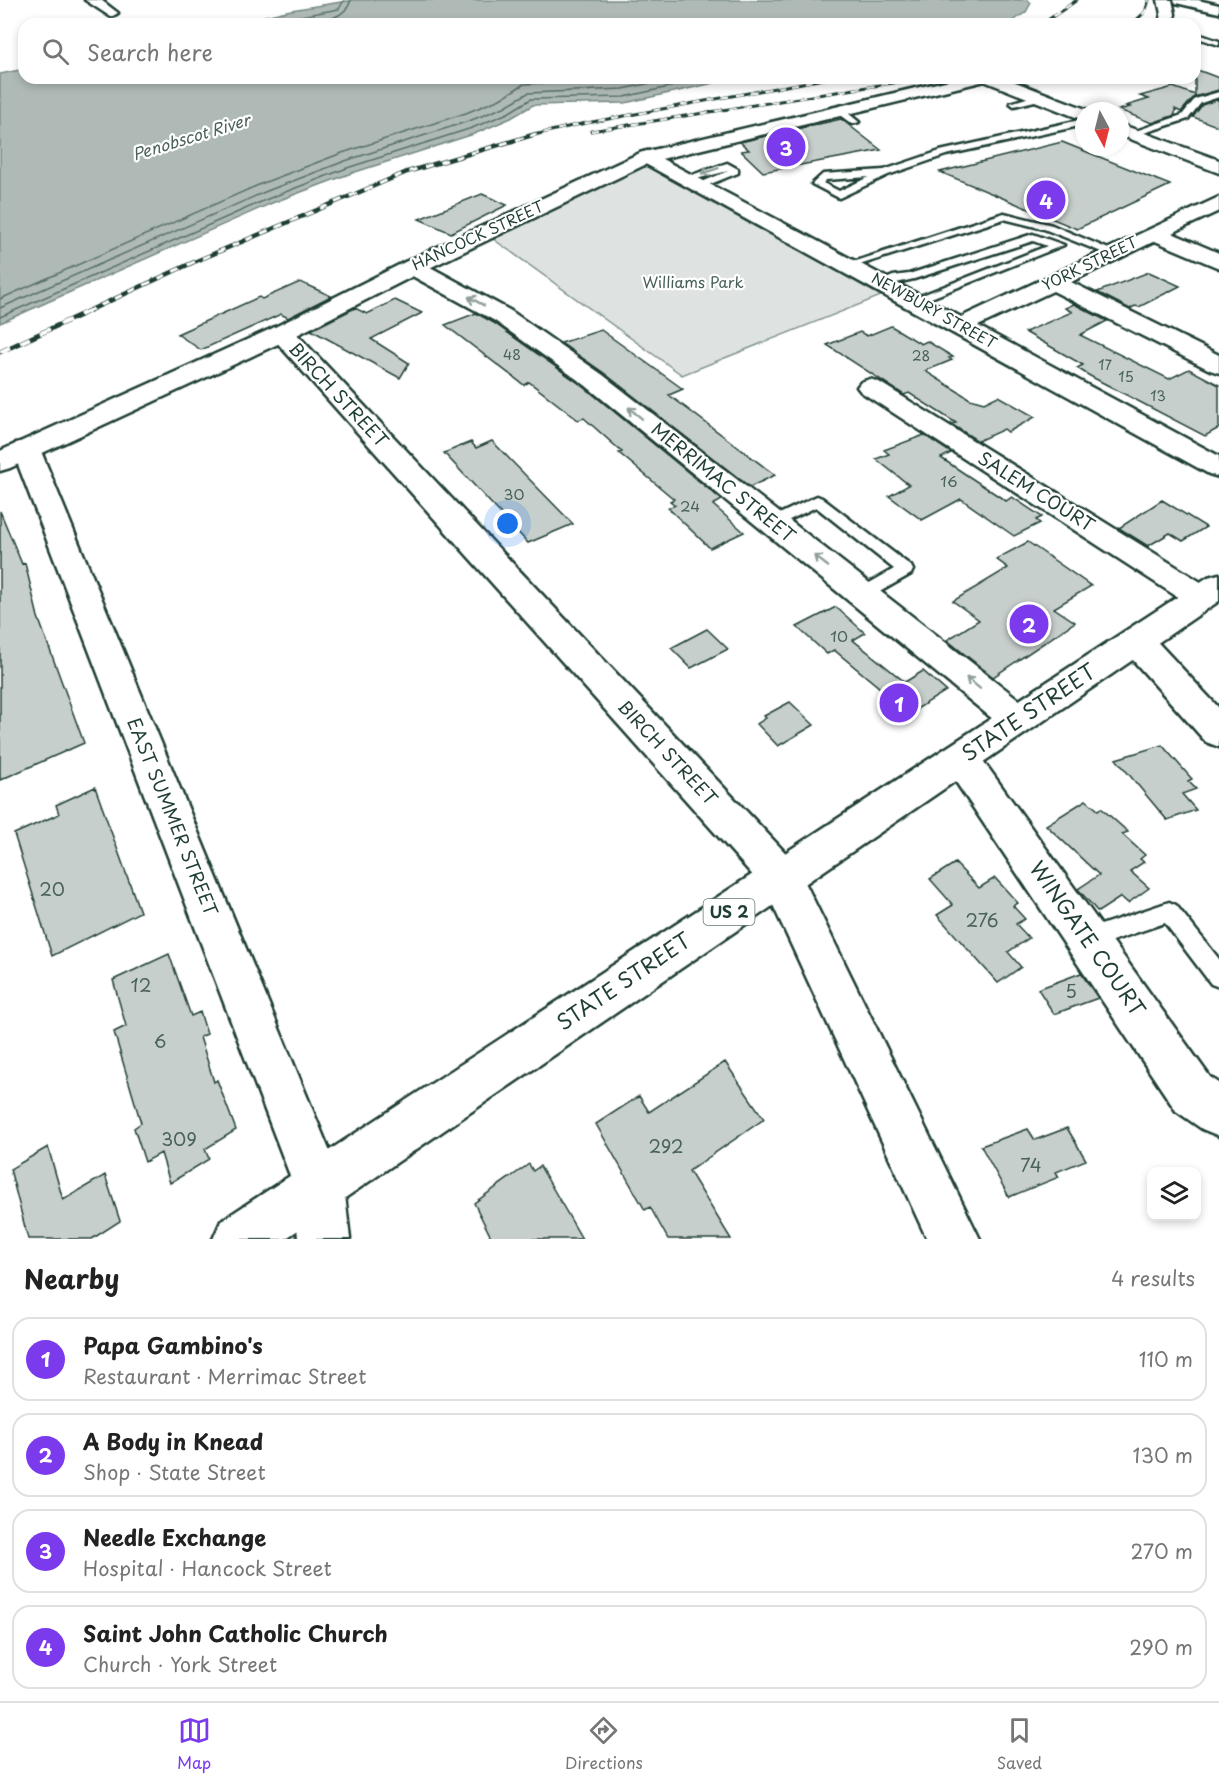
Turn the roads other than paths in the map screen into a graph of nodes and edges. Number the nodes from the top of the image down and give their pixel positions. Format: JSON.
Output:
{"nodes":[{"id":1,"x":92,"y":0,"type":"edge"},
{"id":2,"x":1165,"y":0,"type":"edge"},
{"id":3,"x":1181,"y":0,"type":"edge"},
{"id":4,"x":1219,"y":9,"type":"edge"},
{"id":5,"x":111,"y":13,"type":"dead end"},
{"id":6,"x":1167,"y":18,"type":"edge"},
{"id":7,"x":1211,"y":26,"type":"dead end"},
{"id":8,"x":1201,"y":28,"type":"edge"},
{"id":9,"x":1201,"y":37,"type":"edge"},
{"id":10,"x":1218,"y":43,"type":"edge"},
{"id":11,"x":959,"y":84,"type":"edge"},
{"id":12,"x":1006,"y":84,"type":"edge"},
{"id":13,"x":1219,"y":94,"type":"edge"},
{"id":14,"x":1040,"y":97,"type":"junction"},
{"id":15,"x":1014,"y":103,"type":"dead end"},
{"id":16,"x":1075,"y":111,"type":"edge"},
{"id":17,"x":1075,"y":124,"type":"edge"},
{"id":18,"x":1129,"y":131,"type":"edge"},
{"id":19,"x":1129,"y":133,"type":"edge"},
{"id":20,"x":647,"y":157,"type":"junction"},
{"id":21,"x":1219,"y":167,"type":"edge"},
{"id":22,"x":885,"y":173,"type":"junction"},
{"id":23,"x":1219,"y":203,"type":"edge"},
{"id":24,"x":1154,"y":233,"type":"junction"},
{"id":25,"x":1076,"y":238,"type":"junction"},
{"id":26,"x":1056,"y":246,"type":"junction"},
{"id":27,"x":1113,"y":253,"type":"junction"},
{"id":28,"x":1219,"y":261,"type":"edge"},
{"id":29,"x":849,"y":265,"type":"junction"},
{"id":30,"x":413,"y":267,"type":"junction"},
{"id":31,"x":910,"y":277,"type":"junction"},
{"id":32,"x":1053,"y":282,"type":"junction"},
{"id":33,"x":883,"y":283,"type":"junction"},
{"id":34,"x":940,"y":291,"type":"junction"},
{"id":35,"x":916,"y":301,"type":"junction"},
{"id":36,"x":960,"y":326,"type":"junction"},
{"id":37,"x":282,"y":333,"type":"junction"},
{"id":38,"x":1219,"y":365,"type":"edge"},
{"id":39,"x":870,"y":387,"type":"dead end"},
{"id":40,"x":13,"y":455,"type":"edge"},
{"id":41,"x":1219,"y":468,"type":"edge"},
{"id":42,"x":772,"y":523,"type":"junction"},
{"id":43,"x":1210,"y":591,"type":"edge"},
{"id":44,"x":863,"y":594,"type":"junction"},
{"id":45,"x":1136,"y":640,"type":"junction"},
{"id":46,"x":1018,"y":719,"type":"junction"},
{"id":47,"x":1219,"y":732,"type":"edge"},
{"id":48,"x":961,"y":759,"type":"junction"},
{"id":49,"x":781,"y":877,"type":"junction"},
{"id":50,"x":1088,"y":939,"type":"junction"},
{"id":51,"x":1219,"y":976,"type":"edge"},
{"id":52,"x":1219,"y":1112,"type":"edge"},
{"id":53,"x":319,"y":1186,"type":"junction"},
{"id":54,"x":239,"y":1239,"type":"edge"},
{"id":55,"x":324,"y":1239,"type":"edge"},
{"id":56,"x":954,"y":1239,"type":"edge"}],
"edges":[{"from":1,"to":5,"type":"street"},
{"from":2,"to":6,"type":"street"},
{"from":3,"to":4,"type":"street"},
{"from":7,"to":8,"type":"street"},
{"from":9,"to":10,"type":"lane"},
{"from":11,"to":20,"type":"street","name":"HANCOCK STREET"},
{"from":12,"to":14,"type":"street"},
{"from":13,"to":18,"type":"lane"},
{"from":14,"to":15,"type":"lane"},
{"from":14,"to":16,"type":"street"},
{"from":17,"to":22,"type":"lane"},
{"from":19,"to":21,"type":"street"},
{"from":20,"to":29,"type":"street","name":"NEWBURY STREET"},
{"from":20,"to":30,"type":"street","name":"HANCOCK STREET"},
{"from":22,"to":22,"type":"lane"},
{"from":23,"to":24,"type":"street","name":"YORK STREET"},
{"from":24,"to":27,"type":"street","name":"YORK STREET"},
{"from":24,"to":28,"type":"street"},
{"from":25,"to":26,"type":"lane"},
{"from":25,"to":27,"type":"lane"},
{"from":25,"to":29,"type":"lane"},
{"from":26,"to":31,"type":"lane"},
{"from":26,"to":34,"type":"lane"},
{"from":27,"to":32,"type":"street","name":"YORK STREET"},
{"from":29,"to":33,"type":"street","name":"NEWBURY STREET"},
{"from":30,"to":37,"type":"street","name":"HANCOCK STREET"},
{"from":42,"to":30,"type":"street","name":"MERRIMAC STREET","one_way":true},
{"from":31,"to":33,"type":"lane"},
{"from":31,"to":34,"type":"lane"},
{"from":32,"to":36,"type":"street","name":"YORK STREET"},
{"from":32,"to":38,"type":"street"},
{"from":33,"to":35,"type":"street","name":"NEWBURY STREET"},
{"from":34,"to":35,"type":"lane"},
{"from":35,"to":36,"type":"street","name":"NEWBURY STREET"},
{"from":36,"to":41,"type":"street","name":"NEWBURY STREET"},
{"from":37,"to":40,"type":"street","name":"HANCOCK STREET"},
{"from":37,"to":49,"type":"street","name":"BIRCH STREET"},
{"from":39,"to":43,"type":"street","name":"SALEM COURT"},
{"from":40,"to":53,"type":"street","name":"EAST SUMMER STREET"},
{"from":44,"to":42,"type":"street","name":"MERRIMAC STREET","one_way":true},
{"from":42,"to":44,"type":"lane"},
{"from":43,"to":45,"type":"street","name":"STATE STREET","number":"US 2"},
{"from":46,"to":44,"type":"street","name":"MERRIMAC STREET","one_way":true},
{"from":45,"to":46,"type":"street","name":"STATE STREET","number":"US 2"},
{"from":45,"to":47,"type":"street"},
{"from":46,"to":48,"type":"street","name":"STATE STREET","number":"US 2"},
{"from":48,"to":49,"type":"street","name":"STATE STREET","number":"US 2"},
{"from":48,"to":50,"type":"street","name":"WINGATE COURT"},
{"from":49,"to":53,"type":"street","name":"STATE STREET","number":"US 2"},
{"from":49,"to":56,"type":"street","name":"BIRCH STREET"},
{"from":50,"to":51,"type":"lane"},
{"from":50,"to":52,"type":"street","name":"WINGATE COURT"},
{"from":53,"to":54,"type":"street","name":"STATE STREET","number":"US 2"},
{"from":53,"to":55,"type":"street","name":"EAST SUMMER STREET"}]}
